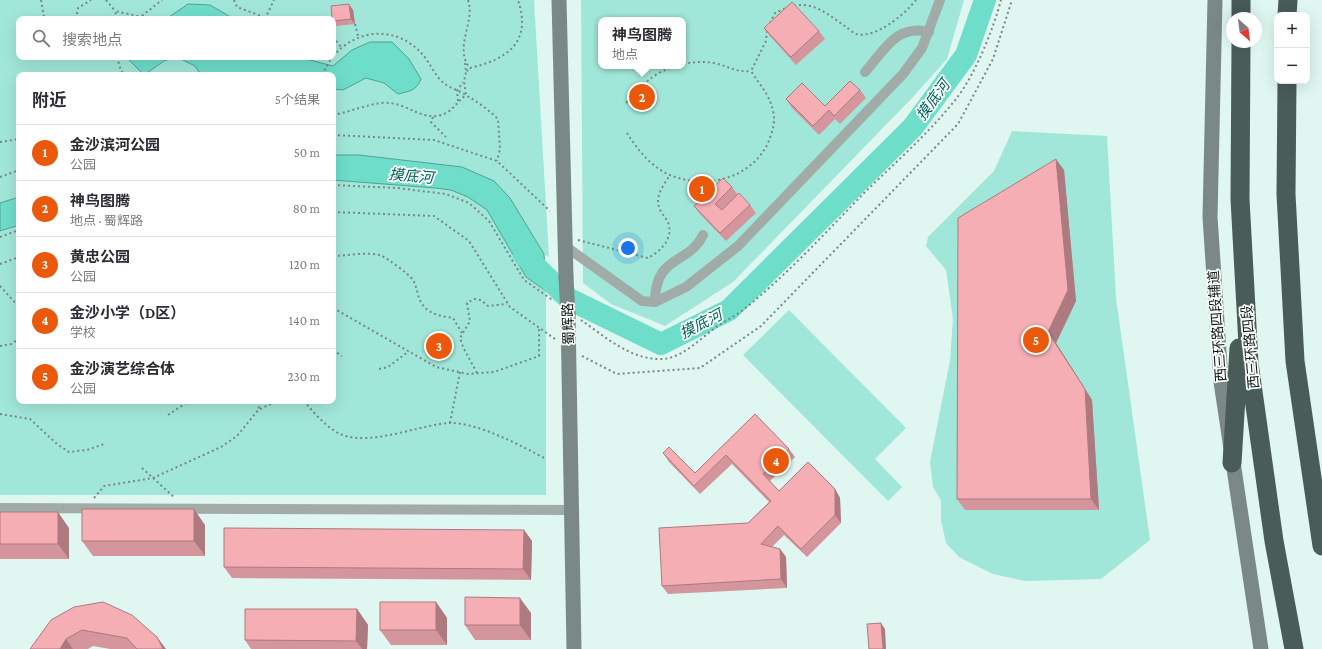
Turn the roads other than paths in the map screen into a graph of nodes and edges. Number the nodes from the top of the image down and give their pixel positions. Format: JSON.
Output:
{"nodes":[{"id":1,"x":559,"y":0,"type":"edge"},
{"id":2,"x":940,"y":0,"type":"edge"},
{"id":3,"x":1215,"y":0,"type":"edge"},
{"id":4,"x":1241,"y":0,"type":"edge"},
{"id":5,"x":1288,"y":0,"type":"edge"},
{"id":6,"x":1241,"y":12,"type":"edge"},
{"id":7,"x":1288,"y":12,"type":"edge"},
{"id":8,"x":929,"y":32,"type":"junction"},
{"id":9,"x":1241,"y":48,"type":"edge"},
{"id":10,"x":865,"y":72,"type":"dead end"},
{"id":11,"x":1287,"y":84,"type":"edge"},
{"id":12,"x":703,"y":235,"type":"dead end"},
{"id":13,"x":565,"y":236,"type":"junction"},
{"id":14,"x":1244,"y":261,"type":"junction"},
{"id":15,"x":655,"y":302,"type":"junction"},
{"id":16,"x":1232,"y":463,"type":"junction"},
{"id":17,"x":0,"y":508,"type":"edge"},
{"id":18,"x":572,"y":510,"type":"junction"},
{"id":19,"x":1322,"y":546,"type":"edge"},
{"id":20,"x":574,"y":649,"type":"edge"},
{"id":21,"x":1260,"y":649,"type":"edge"},
{"id":22,"x":1294,"y":649,"type":"edge"}],
"edges":[{"from":1,"to":13,"type":"main road","name":"蜀辉路"},
{"from":2,"to":8,"type":"street"},
{"from":3,"to":16,"type":"main road","name":"西三环路四段辅道"},
{"from":4,"to":6,"type":"highway"},
{"from":5,"to":7,"type":"highway"},
{"from":8,"to":10,"type":"street"},
{"from":8,"to":15,"type":"street"},
{"from":9,"to":14,"type":"highway","name":"西三环路四段"},
{"from":11,"to":19,"type":"highway"},
{"from":12,"to":15,"type":"street"},
{"from":13,"to":15,"type":"street"},
{"from":13,"to":18,"type":"main road","name":"蜀辉路","bridge":true},
{"from":14,"to":16,"type":"highway"},
{"from":14,"to":22,"type":"highway","name":"西三环路四段"},
{"from":16,"to":21,"type":"main road","name":"西三环路四段辅道"},
{"from":17,"to":18,"type":"street"},
{"from":18,"to":20,"type":"main road","name":"蜀辉路"}]}
